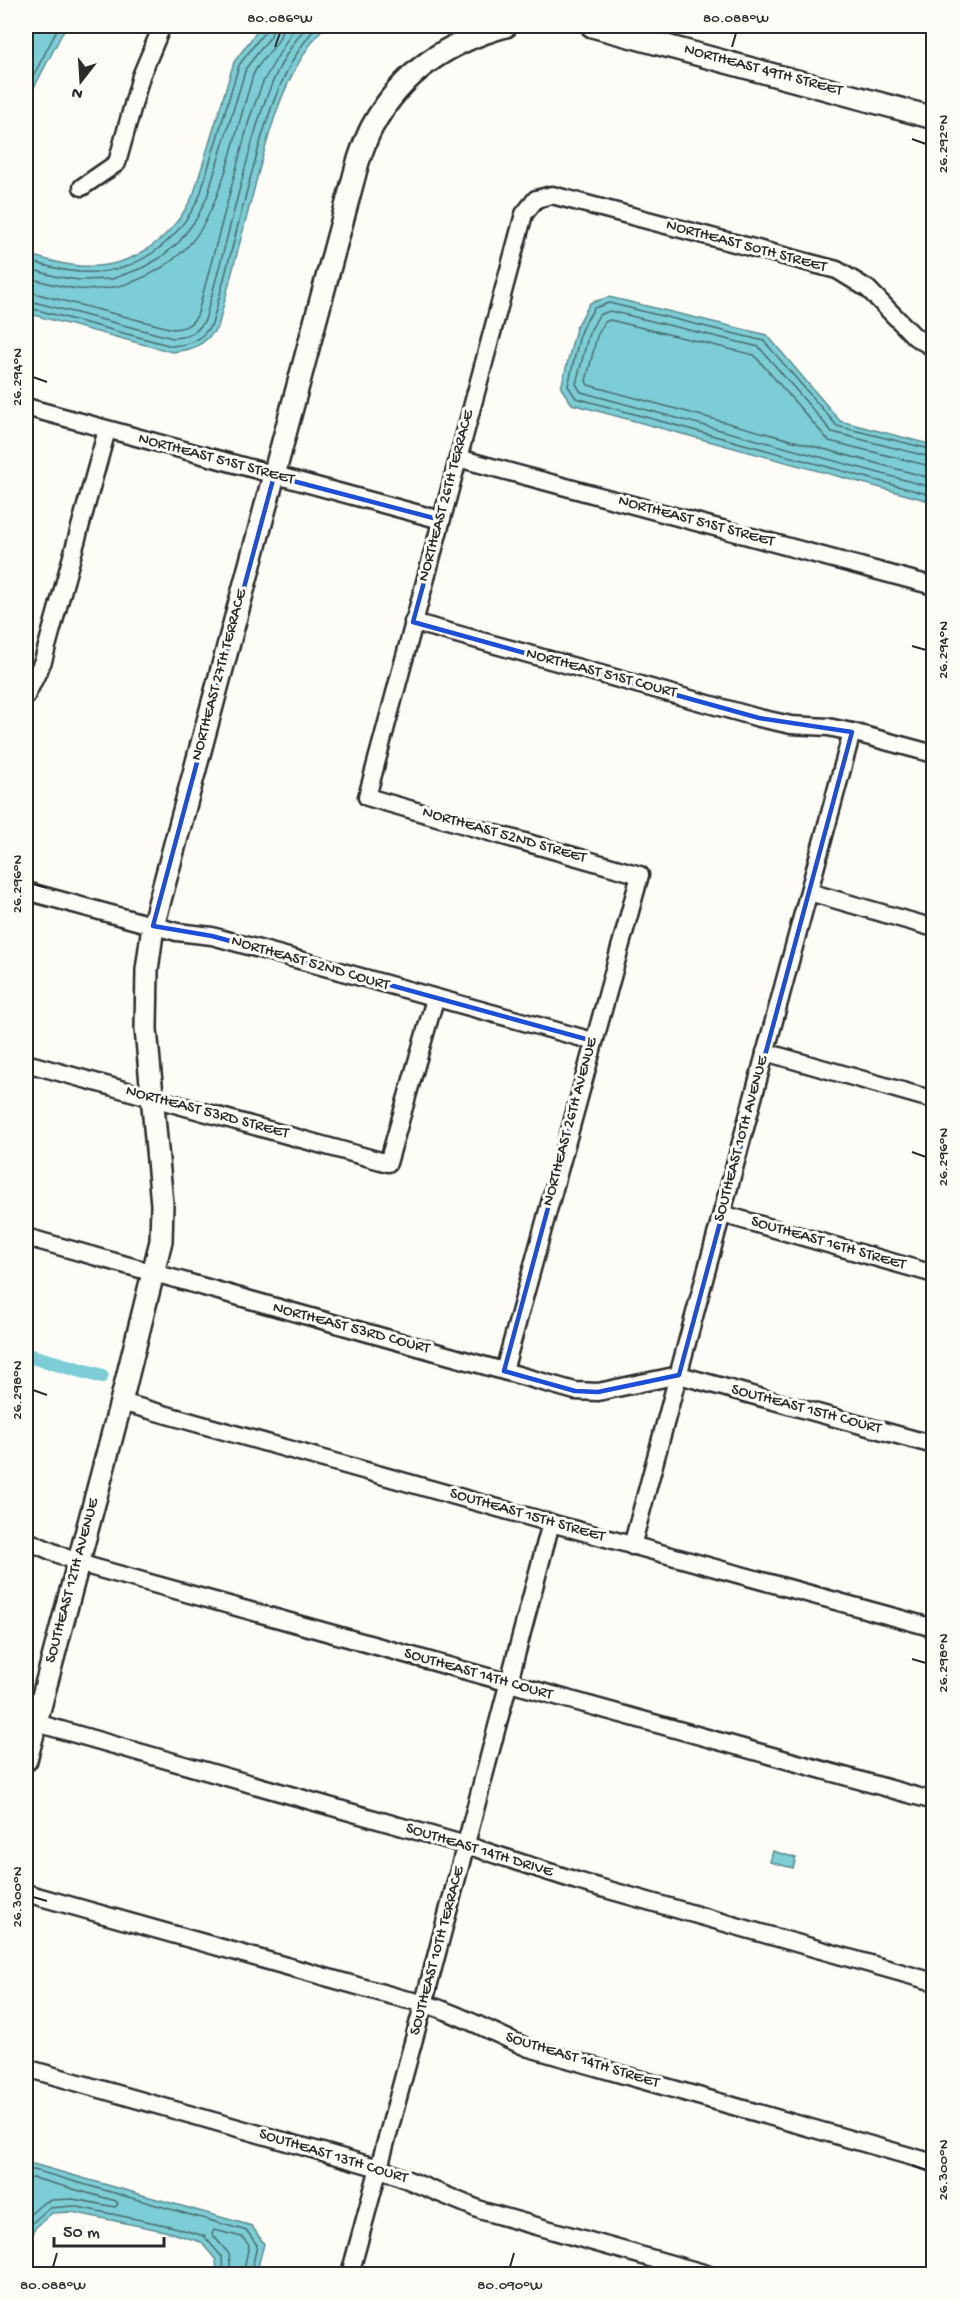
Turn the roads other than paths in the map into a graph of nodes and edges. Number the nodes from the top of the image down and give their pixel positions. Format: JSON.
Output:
{"nodes":[{"id":1,"x":162,"y":26,"type":"edge"},
{"id":2,"x":506,"y":26,"type":"edge"},
{"id":3,"x":592,"y":26,"type":"edge"},
{"id":4,"x":933,"y":118,"type":"edge"},
{"id":5,"x":82,"y":187,"type":"dead end"},
{"id":6,"x":536,"y":200,"type":"joint"},
{"id":7,"x":933,"y":348,"type":"edge"},
{"id":8,"x":26,"y":407,"type":"edge"},
{"id":9,"x":107,"y":430,"type":"junction"},
{"id":10,"x":458,"y":458,"type":"junction"},
{"id":11,"x":274,"y":476,"type":"junction"},
{"id":12,"x":441,"y":520,"type":"junction"},
{"id":13,"x":933,"y":586,"type":"edge"},
{"id":14,"x":413,"y":622,"type":"junction"},
{"id":15,"x":26,"y":696,"type":"edge"},
{"id":16,"x":852,"y":732,"type":"junction"},
{"id":17,"x":933,"y":754,"type":"edge"},
{"id":18,"x":367,"y":797,"type":"joint"},
{"id":19,"x":640,"y":875,"type":"joint"},
{"id":20,"x":26,"y":891,"type":"edge"},
{"id":21,"x":809,"y":892,"type":"junction"},
{"id":22,"x":153,"y":926,"type":"junction"},
{"id":23,"x":933,"y":928,"type":"edge"},
{"id":24,"x":435,"y":999,"type":"junction"},
{"id":25,"x":593,"y":1041,"type":"junction"},
{"id":26,"x":765,"y":1052,"type":"junction"},
{"id":27,"x":26,"y":1063,"type":"edge"},
{"id":28,"x":153,"y":1099,"type":"junction"},
{"id":29,"x":933,"y":1100,"type":"edge"},
{"id":30,"x":722,"y":1214,"type":"junction"},
{"id":31,"x":26,"y":1237,"type":"edge"},
{"id":32,"x":153,"y":1274,"type":"junction"},
{"id":33,"x":933,"y":1274,"type":"edge"},
{"id":34,"x":504,"y":1371,"type":"junction"},
{"id":35,"x":679,"y":1375,"type":"junction"},
{"id":36,"x":121,"y":1402,"type":"junction"},
{"id":37,"x":933,"y":1445,"type":"edge"},
{"id":38,"x":551,"y":1524,"type":"junction"},
{"id":39,"x":26,"y":1540,"type":"edge"},
{"id":40,"x":632,"y":1546,"type":"junction"},
{"id":41,"x":78,"y":1563,"type":"junction"},
{"id":42,"x":933,"y":1628,"type":"edge"},
{"id":43,"x":509,"y":1683,"type":"junction"},
{"id":44,"x":30,"y":1722,"type":"edge"},
{"id":45,"x":26,"y":1760,"type":"edge"},
{"id":46,"x":933,"y":1801,"type":"edge"},
{"id":47,"x":466,"y":1845,"type":"junction"},
{"id":48,"x":26,"y":1893,"type":"edge"},
{"id":49,"x":933,"y":1982,"type":"edge"},
{"id":50,"x":424,"y":2002,"type":"junction"},
{"id":51,"x":26,"y":2068,"type":"edge"},
{"id":52,"x":933,"y":2163,"type":"edge"},
{"id":53,"x":378,"y":2168,"type":"junction"},
{"id":54,"x":350,"y":2274,"type":"edge"},
{"id":55,"x":707,"y":2274,"type":"edge"}],
"edges":[{"from":1,"to":5,"type":"street"},
{"from":2,"to":11,"type":"street","name":"NORTHEAST 27TH TERRACE"},
{"from":3,"to":4,"type":"street","name":"NORTHEAST 49TH STREET"},
{"from":6,"to":7,"type":"street","name":"NORTHEAST 50TH STREET"},
{"from":6,"to":10,"type":"street","name":"NORTHEAST 26TH TERRACE"},
{"from":8,"to":9,"type":"street","name":"NORTHEAST 51ST STREET"},
{"from":9,"to":11,"type":"street","name":"NORTHEAST 51ST STREET"},
{"from":9,"to":15,"type":"street"},
{"from":10,"to":12,"type":"street","name":"NORTHEAST 26TH TERRACE"},
{"from":10,"to":13,"type":"street","name":"NORTHEAST 51ST STREET"},
{"from":11,"to":12,"type":"street","name":"NORTHEAST 51ST STREET"},
{"from":11,"to":22,"type":"street","name":"NORTHEAST 27TH TERRACE"},
{"from":12,"to":14,"type":"street","name":"NORTHEAST 26TH TERRACE"},
{"from":14,"to":16,"type":"street","name":"NORTHEAST 51ST COURT"},
{"from":14,"to":18,"type":"street","name":"NORTHEAST 26TH TERRACE"},
{"from":16,"to":17,"type":"street","name":"NORTHEAST 51ST COURT"},
{"from":16,"to":21,"type":"street","name":"SOUTHEAST 10TH AVENUE"},
{"from":18,"to":19,"type":"street","name":"NORTHEAST 52ND STREET"},
{"from":19,"to":25,"type":"street","name":"NORTHEAST 26TH AVENUE"},
{"from":20,"to":22,"type":"street","name":"NORTHEAST 52ND COURT"},
{"from":21,"to":23,"type":"street"},
{"from":21,"to":26,"type":"street","name":"SOUTHEAST 10TH AVENUE"},
{"from":22,"to":24,"type":"street","name":"NORTHEAST 52ND COURT"},
{"from":22,"to":28,"type":"street","name":"NORTHEAST 27TH TERRACE"},
{"from":24,"to":25,"type":"street","name":"NORTHEAST 52ND COURT"},
{"from":24,"to":28,"type":"street","name":"NORTHEAST 53RD STREET"},
{"from":25,"to":34,"type":"street","name":"NORTHEAST 26TH AVENUE"},
{"from":26,"to":29,"type":"street"},
{"from":26,"to":30,"type":"street","name":"SOUTHEAST 10TH AVENUE"},
{"from":27,"to":28,"type":"street","name":"NORTHEAST 53RD STREET"},
{"from":28,"to":32,"type":"street","name":"NORTHEAST 27TH TERRACE"},
{"from":30,"to":33,"type":"street","name":"SOUTHEAST 16TH STREET"},
{"from":30,"to":35,"type":"street","name":"SOUTHEAST 10TH AVENUE"},
{"from":31,"to":32,"type":"street","name":"NORTHEAST 53RD COURT"},
{"from":32,"to":34,"type":"street","name":"NORTHEAST 53RD COURT"},
{"from":32,"to":36,"type":"street","name":"NORTHEAST 27TH TERRACE"},
{"from":34,"to":35,"type":"street","name":"NORTHEAST 53RD COURT"},
{"from":35,"to":37,"type":"street","name":"SOUTHEAST 15TH COURT"},
{"from":35,"to":40,"type":"street","name":"SOUTHEAST 10TH AVENUE"},
{"from":36,"to":38,"type":"street","name":"SOUTHEAST 15TH STREET"},
{"from":36,"to":41,"type":"street","name":"SOUTHEAST 12TH AVENUE"},
{"from":38,"to":40,"type":"street","name":"SOUTHEAST 15TH STREET"},
{"from":38,"to":43,"type":"street","name":"SOUTHEAST 10TH TERRACE"},
{"from":39,"to":41,"type":"street","name":"SOUTHEAST 14TH COURT"},
{"from":40,"to":42,"type":"street","name":"SOUTHEAST 15TH STREET"},
{"from":41,"to":43,"type":"street","name":"SOUTHEAST 14TH COURT"},
{"from":41,"to":44,"type":"street","name":"SOUTHEAST 12TH AVENUE"},
{"from":43,"to":46,"type":"street","name":"SOUTHEAST 14TH COURT"},
{"from":43,"to":47,"type":"street","name":"SOUTHEAST 10TH TERRACE"},
{"from":44,"to":45,"type":"street","name":"SOUTHEAST 12TH AVENUE"},
{"from":44,"to":47,"type":"street","name":"SOUTHEAST 14TH DRIVE"},
{"from":47,"to":49,"type":"street","name":"SOUTHEAST 14TH DRIVE"},
{"from":47,"to":50,"type":"street","name":"SOUTHEAST 10TH TERRACE"},
{"from":48,"to":50,"type":"street","name":"SOUTHEAST 14TH STREET"},
{"from":50,"to":52,"type":"street","name":"SOUTHEAST 14TH STREET"},
{"from":50,"to":53,"type":"street","name":"SOUTHEAST 10TH TERRACE"},
{"from":51,"to":53,"type":"street","name":"SOUTHEAST 13TH COURT"},
{"from":53,"to":54,"type":"street","name":"SOUTHEAST 10TH TERRACE"},
{"from":53,"to":55,"type":"street","name":"SOUTHEAST 13TH COURT"}]}
